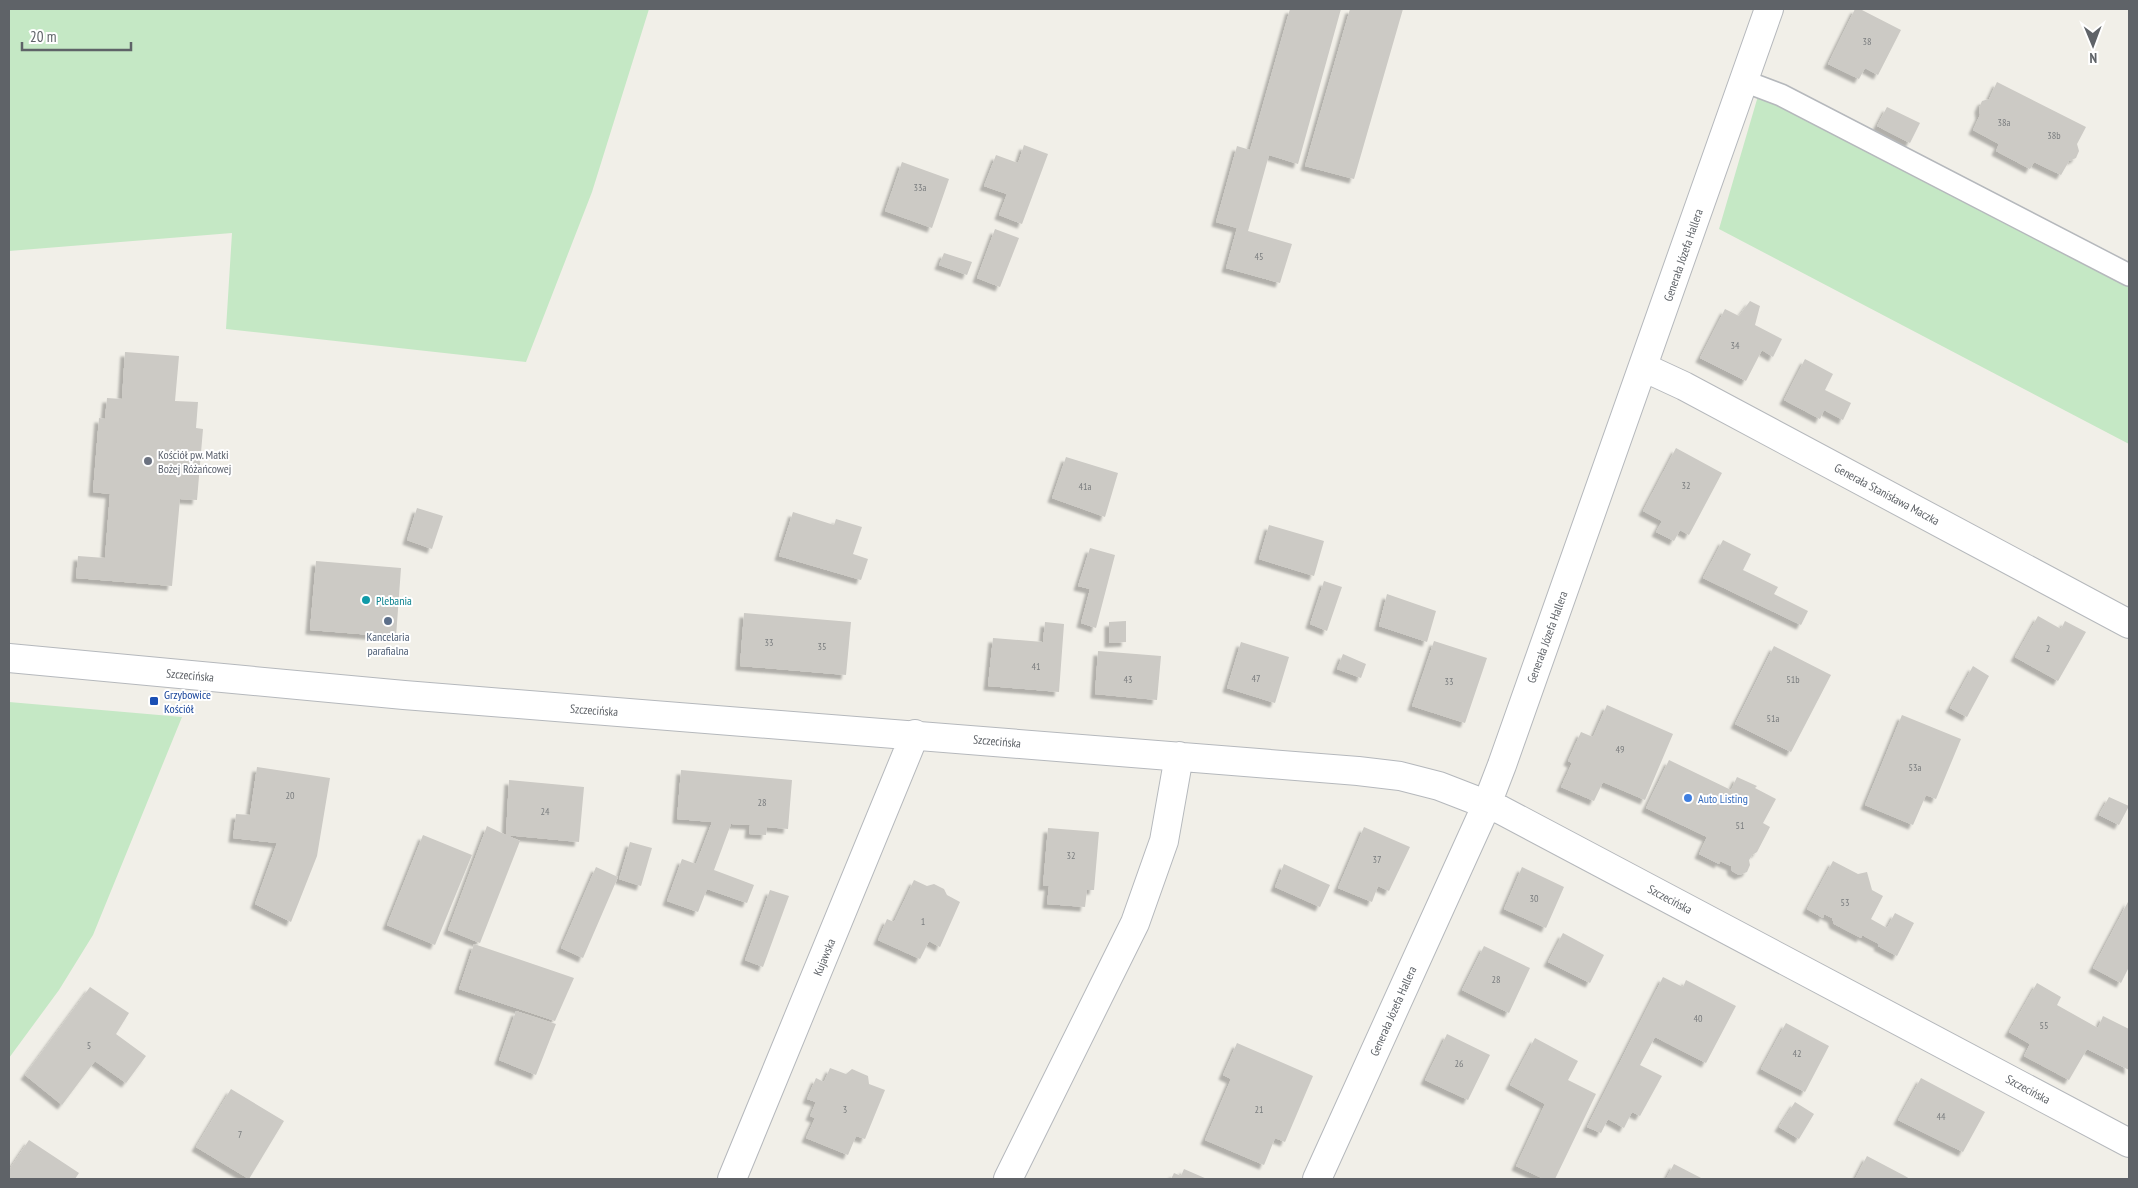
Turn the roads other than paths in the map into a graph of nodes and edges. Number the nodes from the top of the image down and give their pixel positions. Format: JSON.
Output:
{"nodes":[{"id":1,"x":1769,"y":9,"type":"edge"},
{"id":2,"x":1744,"y":81,"type":"junction"},
{"id":3,"x":2129,"y":275,"type":"edge"},
{"id":4,"x":1643,"y":367,"type":"junction"},
{"id":5,"x":2129,"y":624,"type":"edge"},
{"id":6,"x":9,"y":658,"type":"edge"},
{"id":7,"x":915,"y":734,"type":"junction"},
{"id":8,"x":1179,"y":756,"type":"junction"},
{"id":9,"x":1486,"y":804,"type":"junction"},
{"id":10,"x":2129,"y":1143,"type":"edge"},
{"id":11,"x":732,"y":1179,"type":"edge"},
{"id":12,"x":1008,"y":1179,"type":"edge"},
{"id":13,"x":1317,"y":1179,"type":"edge"}],
"edges":[{"from":1,"to":2,"type":"street","name":"Generała Józefa Hallera"},
{"from":2,"to":3,"type":"lane"},
{"from":2,"to":4,"type":"street","name":"Generała Józefa Hallera"},
{"from":4,"to":5,"type":"street","name":"Generała Stanisława Maczka"},
{"from":4,"to":9,"type":"street","name":"Generała Józefa Hallera"},
{"from":6,"to":7,"type":"street","name":"Szczecińska"},
{"from":7,"to":8,"type":"street","name":"Szczecińska"},
{"from":7,"to":11,"type":"street","name":"Kujawska"},
{"from":8,"to":9,"type":"street","name":"Szczecińska"},
{"from":8,"to":12,"type":"street"},
{"from":9,"to":10,"type":"street","name":"Szczecińska"},
{"from":9,"to":13,"type":"street","name":"Generała Józefa Hallera"}]}
